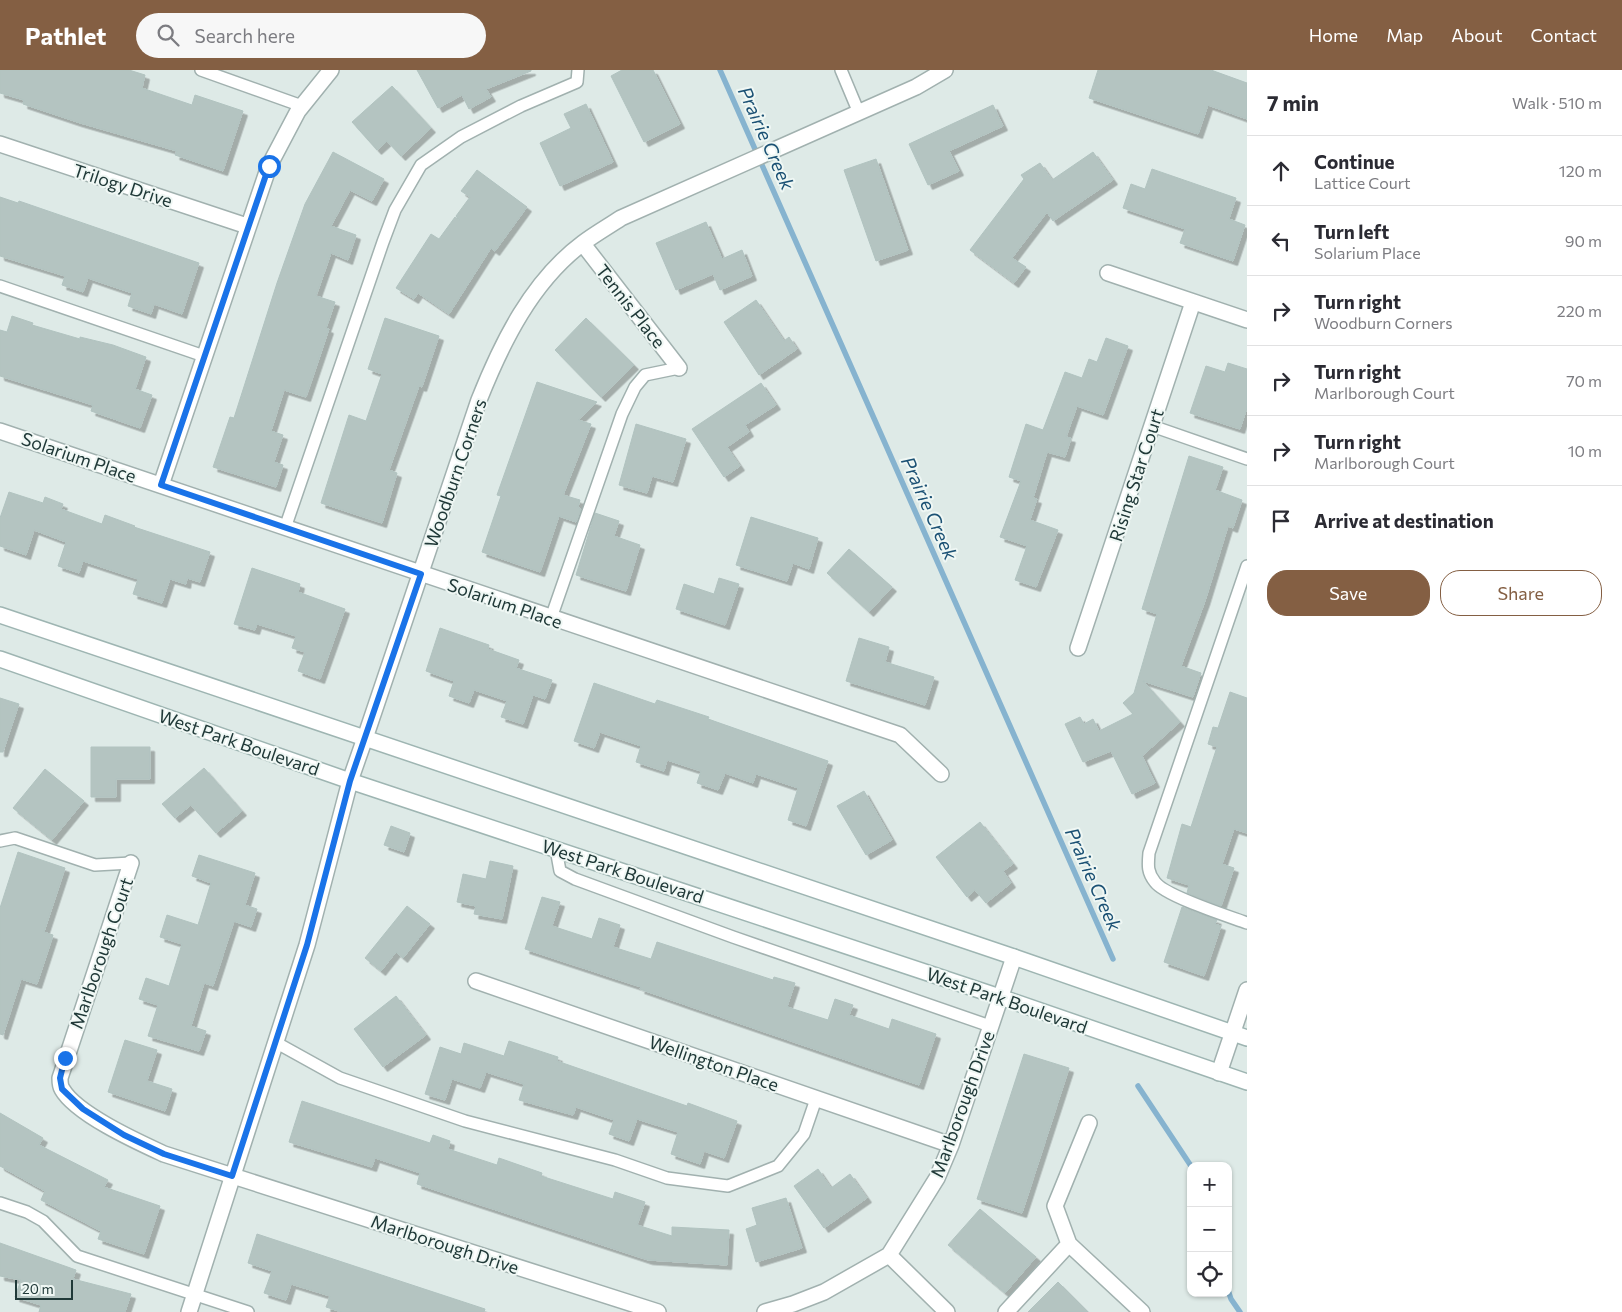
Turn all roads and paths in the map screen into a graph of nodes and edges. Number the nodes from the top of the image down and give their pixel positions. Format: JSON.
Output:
{"nodes":[{"id":1,"x":201,"y":70,"type":"edge"},
{"id":2,"x":331,"y":70,"type":"edge"},
{"id":3,"x":578,"y":70,"type":"edge"},
{"id":4,"x":841,"y":70,"type":"edge"},
{"id":5,"x":945,"y":70,"type":"edge"},
{"id":6,"x":302,"y":106,"type":"junction"},
{"id":7,"x":859,"y":112,"type":"junction"},
{"id":8,"x":0,"y":144,"type":"edge"},
{"id":9,"x":247,"y":226,"type":"junction"},
{"id":10,"x":583,"y":244,"type":"junction"},
{"id":11,"x":1108,"y":273,"type":"dead end"},
{"id":12,"x":0,"y":286,"type":"edge"},
{"id":13,"x":1193,"y":302,"type":"junction"},
{"id":14,"x":1247,"y":320,"type":"edge"},
{"id":15,"x":204,"y":356,"type":"junction"},
{"id":16,"x":680,"y":368,"type":"joint"},
{"id":17,"x":1152,"y":426,"type":"junction"},
{"id":18,"x":0,"y":430,"type":"edge"},
{"id":19,"x":1247,"y":459,"type":"edge"},
{"id":20,"x":161,"y":485,"type":"junction"},
{"id":21,"x":285,"y":528,"type":"junction"},
{"id":22,"x":1247,"y":566,"type":"edge"},
{"id":23,"x":421,"y":574,"type":"junction"},
{"id":24,"x":0,"y":615,"type":"edge"},
{"id":25,"x":552,"y":618,"type":"junction"},
{"id":26,"x":1078,"y":648,"type":"dead end"},
{"id":27,"x":0,"y":659,"type":"edge"},
{"id":28,"x":365,"y":738,"type":"junction"},
{"id":29,"x":941,"y":774,"type":"dead end"},
{"id":30,"x":350,"y":781,"type":"junction"},
{"id":31,"x":0,"y":841,"type":"edge"},
{"id":32,"x":556,"y":849,"type":"junction"},
{"id":33,"x":131,"y":862,"type":"joint"},
{"id":34,"x":1247,"y":923,"type":"edge"},
{"id":35,"x":1014,"y":957,"type":"junction"},
{"id":36,"x":476,"y":981,"type":"dead end"},
{"id":37,"x":1247,"y":990,"type":"edge"},
{"id":38,"x":1000,"y":997,"type":"junction"},
{"id":39,"x":990,"y":1026,"type":"junction"},
{"id":40,"x":1232,"y":1033,"type":"junction"},
{"id":41,"x":1247,"y":1038,"type":"edge"},
{"id":42,"x":275,"y":1042,"type":"junction"},
{"id":43,"x":1219,"y":1073,"type":"junction"},
{"id":44,"x":1247,"y":1082,"type":"edge"},
{"id":45,"x":816,"y":1099,"type":"junction"},
{"id":46,"x":1089,"y":1123,"type":"dead end"},
{"id":47,"x":951,"y":1145,"type":"junction"},
{"id":48,"x":232,"y":1176,"type":"junction"},
{"id":49,"x":0,"y":1203,"type":"edge"},
{"id":50,"x":1069,"y":1244,"type":"junction"},
{"id":51,"x":889,"y":1255,"type":"junction"},
{"id":52,"x":194,"y":1296,"type":"junction"},
{"id":53,"x":189,"y":1312,"type":"edge"},
{"id":54,"x":248,"y":1312,"type":"edge"},
{"id":55,"x":658,"y":1312,"type":"edge"},
{"id":56,"x":764,"y":1312,"type":"edge"},
{"id":57,"x":947,"y":1312,"type":"edge"},
{"id":58,"x":1006,"y":1312,"type":"edge"},
{"id":59,"x":1142,"y":1312,"type":"edge"}],
"edges":[{"from":1,"to":6,"type":"lane"},
{"from":2,"to":6,"type":"street"},
{"from":3,"to":21,"type":"lane"},
{"from":4,"to":7,"type":"lane"},
{"from":5,"to":7,"type":"street","name":"Woodburn Corners"},
{"from":6,"to":9,"type":"street"},
{"from":7,"to":10,"type":"street","name":"Woodburn Corners"},
{"from":8,"to":9,"type":"street","name":"Trilogy Drive"},
{"from":9,"to":15,"type":"street"},
{"from":10,"to":16,"type":"street","name":"Tennis Place"},
{"from":10,"to":23,"type":"street","name":"Woodburn Corners"},
{"from":11,"to":13,"type":"street"},
{"from":12,"to":15,"type":"lane"},
{"from":13,"to":14,"type":"street"},
{"from":13,"to":17,"type":"street","name":"Rising Star Court"},
{"from":15,"to":20,"type":"street"},
{"from":16,"to":25,"type":"lane"},
{"from":17,"to":19,"type":"lane"},
{"from":17,"to":26,"type":"street","name":"Rising Star Court"},
{"from":18,"to":20,"type":"street","name":"Solarium Place"},
{"from":20,"to":21,"type":"street","name":"Solarium Place"},
{"from":21,"to":23,"type":"street","name":"Solarium Place"},
{"from":22,"to":34,"type":"lane"},
{"from":23,"to":25,"type":"street","name":"Solarium Place"},
{"from":23,"to":28,"type":"street","name":"Woodburn Corners"},
{"from":24,"to":28,"type":"street"},
{"from":25,"to":29,"type":"street","name":"Solarium Place"},
{"from":27,"to":30,"type":"street","name":"West Park Boulevard"},
{"from":28,"to":30,"type":"street","name":"Woodburn Corners"},
{"from":28,"to":35,"type":"street"},
{"from":30,"to":32,"type":"street","name":"West Park Boulevard"},
{"from":30,"to":42,"type":"street","name":"Woodburn Corners"},
{"from":31,"to":33,"type":"lane"},
{"from":32,"to":38,"type":"street","name":"West Park Boulevard"},
{"from":32,"to":39,"type":"lane"},
{"from":33,"to":48,"type":"street","name":"Marlborough Court"},
{"from":35,"to":38,"type":"street","name":"Marlborough Drive"},
{"from":35,"to":40,"type":"street"},
{"from":36,"to":45,"type":"street","name":"Wellington Place"},
{"from":37,"to":40,"type":"street"},
{"from":38,"to":39,"type":"street","name":"Marlborough Drive"},
{"from":38,"to":43,"type":"street","name":"West Park Boulevard"},
{"from":39,"to":47,"type":"street","name":"Marlborough Drive"},
{"from":40,"to":41,"type":"street"},
{"from":40,"to":43,"type":"street"},
{"from":42,"to":45,"type":"lane"},
{"from":42,"to":48,"type":"street","name":"Woodburn Corners"},
{"from":43,"to":44,"type":"street","name":"West Park Boulevard"},
{"from":45,"to":47,"type":"street","name":"Wellington Place"},
{"from":46,"to":50,"type":"street"},
{"from":47,"to":51,"type":"street","name":"Marlborough Drive"},
{"from":48,"to":52,"type":"street","name":"Woodburn Corners"},
{"from":48,"to":55,"type":"street","name":"Marlborough Drive"},
{"from":49,"to":52,"type":"lane"},
{"from":50,"to":58,"type":"street"},
{"from":50,"to":59,"type":"street"},
{"from":51,"to":56,"type":"street","name":"Marlborough Drive"},
{"from":51,"to":57,"type":"street"},
{"from":52,"to":53,"type":"street","name":"Woodburn Corners"},
{"from":52,"to":54,"type":"lane"}]}
